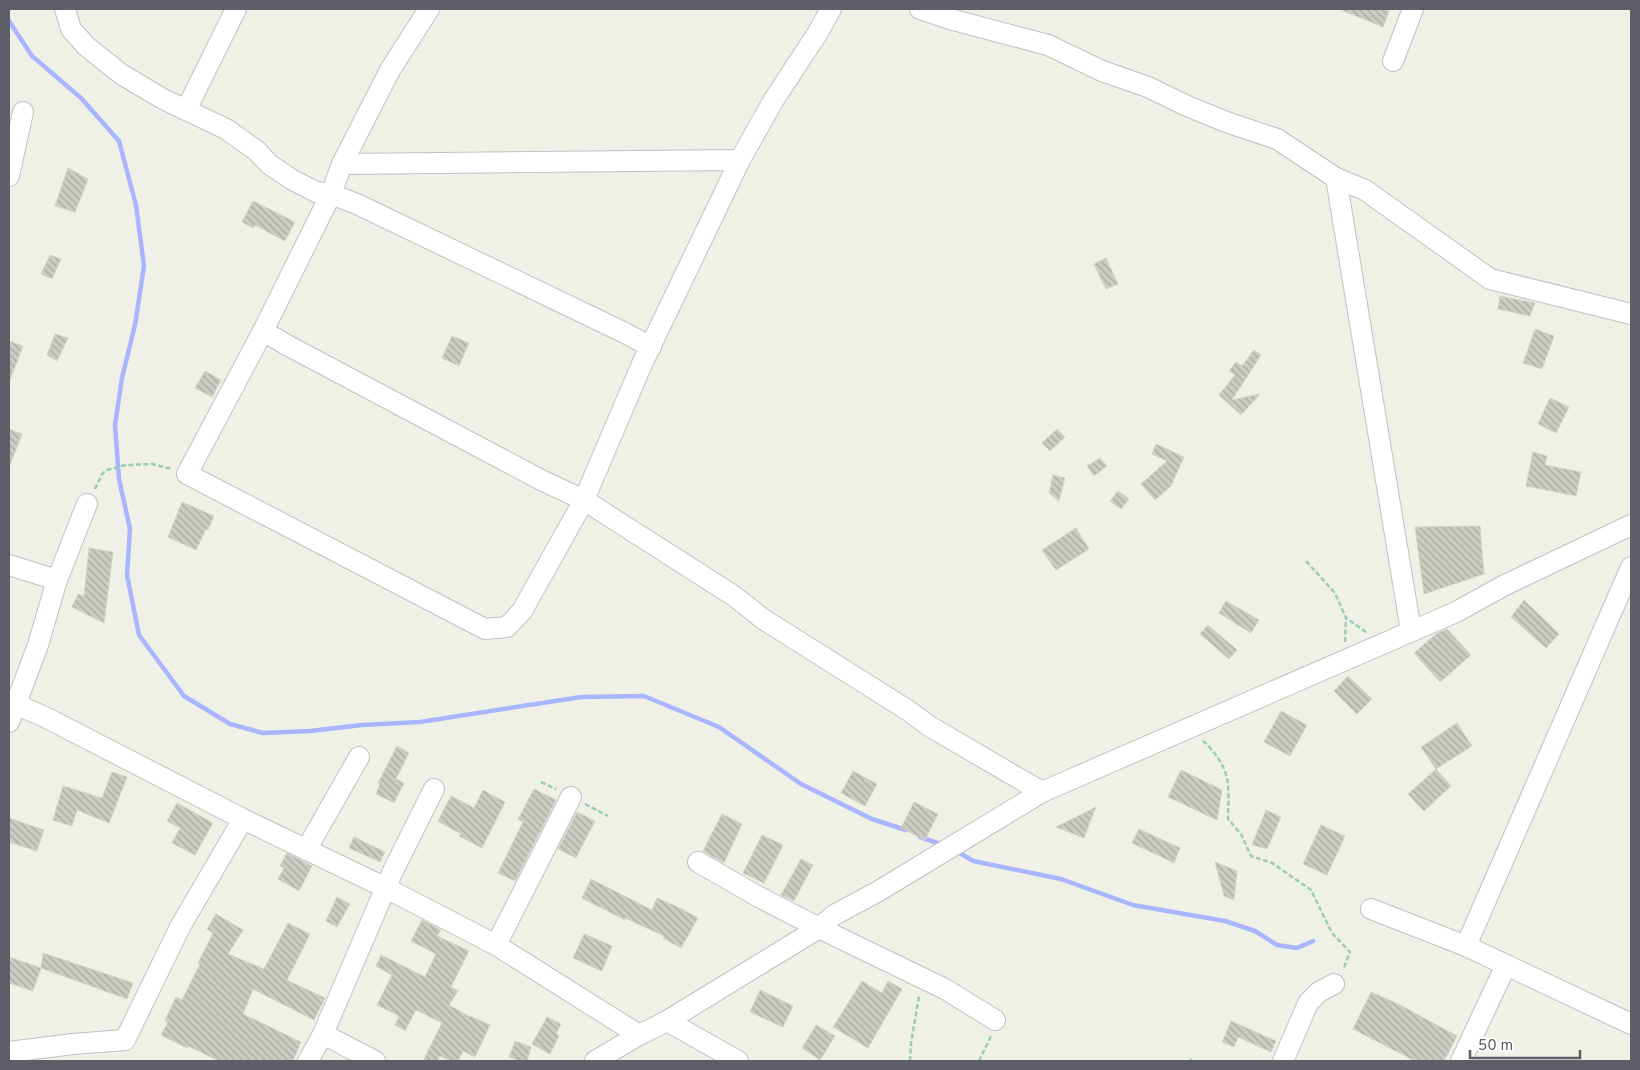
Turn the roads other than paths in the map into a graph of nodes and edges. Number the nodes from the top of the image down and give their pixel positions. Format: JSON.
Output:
{"nodes":[{"id":1,"x":65,"y":9,"type":"edge"},
{"id":2,"x":236,"y":9,"type":"edge"},
{"id":3,"x":429,"y":9,"type":"edge"},
{"id":4,"x":830,"y":9,"type":"edge"},
{"id":5,"x":920,"y":9,"type":"edge"},
{"id":6,"x":1413,"y":9,"type":"edge"},
{"id":7,"x":1393,"y":61,"type":"dead end"},
{"id":8,"x":186,"y":110,"type":"junction"},
{"id":9,"x":24,"y":112,"type":"dead end"},
{"id":10,"x":740,"y":160,"type":"junction"},
{"id":11,"x":342,"y":164,"type":"junction"},
{"id":12,"x":9,"y":176,"type":"edge"},
{"id":13,"x":1336,"y":178,"type":"junction"},
{"id":14,"x":331,"y":194,"type":"junction"},
{"id":15,"x":1631,"y":314,"type":"edge"},
{"id":16,"x":263,"y":331,"type":"junction"},
{"id":17,"x":651,"y":347,"type":"junction"},
{"id":18,"x":584,"y":500,"type":"junction"},
{"id":19,"x":87,"y":504,"type":"road end"},
{"id":20,"x":1631,"y":525,"type":"edge"},
{"id":21,"x":9,"y":565,"type":"edge"},
{"id":22,"x":1631,"y":567,"type":"edge"},
{"id":23,"x":58,"y":580,"type":"junction"},
{"id":24,"x":1411,"y":631,"type":"junction"},
{"id":25,"x":12,"y":713,"type":"edge"},
{"id":26,"x":359,"y":757,"type":"dead end"},
{"id":27,"x":434,"y":789,"type":"dead end"},
{"id":28,"x":1042,"y":792,"type":"junction"},
{"id":29,"x":571,"y":797,"type":"dead end"},
{"id":30,"x":242,"y":819,"type":"junction"},
{"id":31,"x":306,"y":850,"type":"junction"},
{"id":32,"x":698,"y":862,"type":"dead end"},
{"id":33,"x":386,"y":888,"type":"junction"},
{"id":34,"x":1371,"y":909,"type":"dead end"},
{"id":35,"x":819,"y":928,"type":"junction"},
{"id":36,"x":496,"y":945,"type":"junction"},
{"id":37,"x":1466,"y":946,"type":"junction"},
{"id":38,"x":1506,"y":965,"type":"junction"},
{"id":39,"x":1334,"y":984,"type":"road end"},
{"id":40,"x":995,"y":1020,"type":"road end"},
{"id":41,"x":667,"y":1021,"type":"junction"},
{"id":42,"x":1631,"y":1024,"type":"edge"},
{"id":43,"x":323,"y":1034,"type":"junction"},
{"id":44,"x":639,"y":1035,"type":"junction"},
{"id":45,"x":9,"y":1052,"type":"edge"},
{"id":46,"x":308,"y":1061,"type":"edge"},
{"id":47,"x":375,"y":1061,"type":"edge"},
{"id":48,"x":595,"y":1061,"type":"edge"},
{"id":49,"x":738,"y":1061,"type":"edge"},
{"id":50,"x":1282,"y":1061,"type":"edge"},
{"id":51,"x":1461,"y":1061,"type":"edge"}],
"edges":[{"from":1,"to":8,"type":"street"},
{"from":2,"to":8,"type":"street"},
{"from":3,"to":11,"type":"street"},
{"from":4,"to":10,"type":"street"},
{"from":5,"to":13,"type":"street"},
{"from":6,"to":7,"type":"street"},
{"from":8,"to":14,"type":"street"},
{"from":9,"to":12,"type":"street"},
{"from":10,"to":11,"type":"street"},
{"from":10,"to":17,"type":"street"},
{"from":11,"to":14,"type":"street"},
{"from":13,"to":15,"type":"street"},
{"from":13,"to":24,"type":"street"},
{"from":14,"to":16,"type":"street"},
{"from":14,"to":17,"type":"street"},
{"from":16,"to":18,"type":"street"},
{"from":16,"to":18,"type":"street"},
{"from":17,"to":18,"type":"street"},
{"from":18,"to":28,"type":"street"},
{"from":19,"to":23,"type":"street"},
{"from":20,"to":24,"type":"street"},
{"from":21,"to":23,"type":"street"},
{"from":22,"to":37,"type":"street"},
{"from":23,"to":25,"type":"street"},
{"from":24,"to":28,"type":"street"},
{"from":25,"to":30,"type":"street"},
{"from":26,"to":31,"type":"street"},
{"from":27,"to":33,"type":"street"},
{"from":28,"to":35,"type":"street"},
{"from":29,"to":36,"type":"street"},
{"from":30,"to":31,"type":"street"},
{"from":30,"to":45,"type":"street"},
{"from":31,"to":33,"type":"street"},
{"from":32,"to":35,"type":"street"},
{"from":33,"to":36,"type":"street"},
{"from":33,"to":43,"type":"street"},
{"from":34,"to":37,"type":"street"},
{"from":35,"to":40,"type":"street"},
{"from":35,"to":41,"type":"street"},
{"from":36,"to":44,"type":"street"},
{"from":37,"to":38,"type":"street"},
{"from":38,"to":42,"type":"street"},
{"from":38,"to":51,"type":"street"},
{"from":39,"to":50,"type":"street"},
{"from":41,"to":44,"type":"street"},
{"from":41,"to":49,"type":"street"},
{"from":43,"to":46,"type":"street"},
{"from":43,"to":47,"type":"street"},
{"from":44,"to":48,"type":"street"}]}
